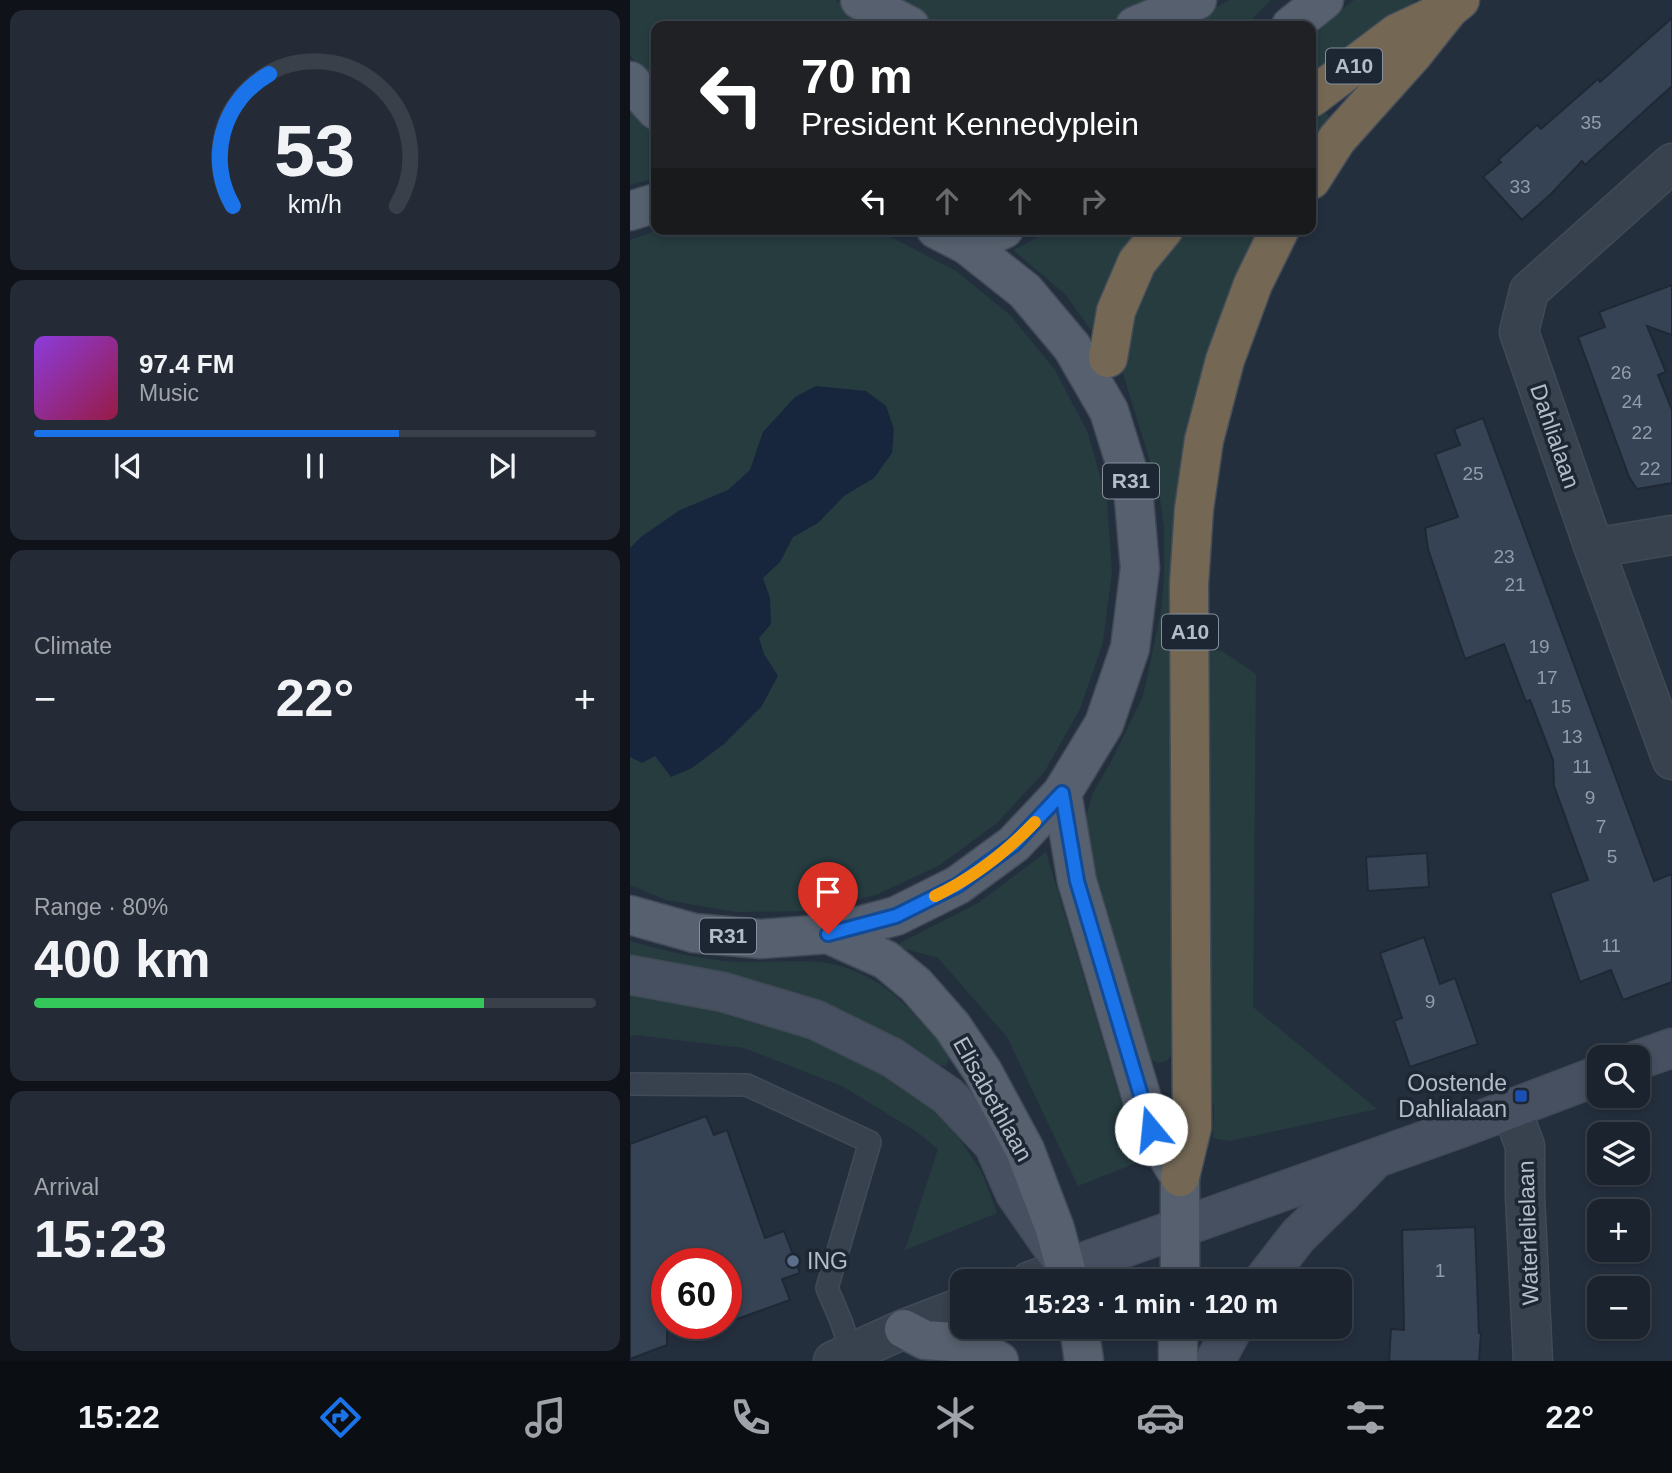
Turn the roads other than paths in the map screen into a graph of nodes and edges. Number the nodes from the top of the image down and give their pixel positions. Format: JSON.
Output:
{"nodes":[{"id":1,"x":860,"y":0,"type":"edge"},
{"id":2,"x":1197,"y":0,"type":"edge"},
{"id":3,"x":1324,"y":0,"type":"edge"},
{"id":4,"x":1454,"y":4,"type":"edge"},
{"id":5,"x":900,"y":21,"type":"edge"},
{"id":6,"x":1147,"y":21,"type":"edge"},
{"id":7,"x":1298,"y":21,"type":"edge"},
{"id":8,"x":630,"y":81,"type":"edge"},
{"id":9,"x":1316,"y":94,"type":"edge"},
{"id":10,"x":651,"y":104,"type":"edge"},
{"id":11,"x":1672,"y":163,"type":"edge"},
{"id":12,"x":1316,"y":172,"type":"edge"},
{"id":13,"x":651,"y":205,"type":"edge"},
{"id":14,"x":630,"y":211,"type":"edge"},
{"id":15,"x":1159,"y":235,"type":"edge"},
{"id":16,"x":1277,"y":235,"type":"edge"},
{"id":17,"x":952,"y":237,"type":"edge"},
{"id":18,"x":1108,"y":358,"type":"joint"},
{"id":19,"x":1109,"y":411,"type":"junction"},
{"id":20,"x":1672,"y":535,"type":"edge"},
{"id":21,"x":1594,"y":548,"type":"junction"},
{"id":22,"x":1672,"y":760,"type":"edge"},
{"id":23,"x":1062,"y":793,"type":"junction"},
{"id":24,"x":630,"y":915,"type":"edge"},
{"id":25,"x":828,"y":934,"type":"junction"},
{"id":26,"x":630,"y":975,"type":"edge"},
{"id":27,"x":1672,"y":1048,"type":"edge"},
{"id":28,"x":1650,"y":1056,"type":"edge"},
{"id":29,"x":1587,"y":1080,"type":"edge"},
{"id":30,"x":630,"y":1084,"type":"edge"},
{"id":31,"x":1511,"y":1108,"type":"junction"},
{"id":32,"x":1375,"y":1158,"type":"junction"},
{"id":33,"x":1180,"y":1177,"type":"junction"},
{"id":34,"x":1180,"y":1227,"type":"junction"},
{"id":35,"x":1064,"y":1269,"type":"edge"},
{"id":36,"x":1066,"y":1269,"type":"edge"},
{"id":37,"x":1082,"y":1269,"type":"edge"},
{"id":38,"x":1180,"y":1269,"type":"edge"},
{"id":39,"x":1272,"y":1269,"type":"edge"},
{"id":40,"x":950,"y":1312,"type":"edge"},
{"id":41,"x":904,"y":1329,"type":"junction"},
{"id":42,"x":1081,"y":1339,"type":"edge"},
{"id":43,"x":1178,"y":1339,"type":"edge"},
{"id":44,"x":1227,"y":1339,"type":"edge"},
{"id":45,"x":842,"y":1357,"type":"edge"},
{"id":46,"x":999,"y":1361,"type":"edge"},
{"id":47,"x":1084,"y":1361,"type":"edge"},
{"id":48,"x":1178,"y":1361,"type":"edge"},
{"id":49,"x":1215,"y":1361,"type":"edge"},
{"id":50,"x":1533,"y":1361,"type":"edge"}],
"edges":[{"from":1,"to":5,"type":"main road"},
{"from":2,"to":6,"type":"main road"},
{"from":3,"to":7,"type":"main road"},
{"from":4,"to":9,"type":"highway","number":"A10"},
{"from":4,"to":12,"type":"highway","number":"A10"},
{"from":8,"to":10,"type":"main road"},
{"from":11,"to":21,"type":"street","name":"Dahlialaan"},
{"from":13,"to":14,"type":"main road"},
{"from":15,"to":18,"type":"highway"},
{"from":16,"to":33,"type":"highway","number":"A10"},
{"from":17,"to":19,"type":"main road","number":"R31"},
{"from":18,"to":19,"type":"main road"},
{"from":19,"to":23,"type":"main road","number":"R31"},
{"from":20,"to":21,"type":"street"},
{"from":21,"to":22,"type":"street","name":"Dahlialaan"},
{"from":23,"to":25,"type":"main road","number":"R31"},
{"from":23,"to":33,"type":"main road"},
{"from":24,"to":25,"type":"main road","number":"R31"},
{"from":25,"to":36,"type":"main road","name":"Elisabethlaan","number":"R31"},
{"from":26,"to":35,"type":"main road"},
{"from":27,"to":28,"type":"main road"},
{"from":29,"to":31,"type":"main road"},
{"from":30,"to":45,"type":"lane"},
{"from":31,"to":32,"type":"main road"},
{"from":31,"to":50,"type":"street","name":"Waterlelielaan"},
{"from":32,"to":34,"type":"main road"},
{"from":32,"to":39,"type":"main road"},
{"from":33,"to":34,"type":"main road"},
{"from":34,"to":37,"type":"main road"},
{"from":34,"to":38,"type":"main road"},
{"from":40,"to":41,"type":"street"},
{"from":41,"to":45,"type":"street"},
{"from":41,"to":46,"type":"main road"},
{"from":42,"to":47,"type":"main road"},
{"from":43,"to":48,"type":"main road"},
{"from":44,"to":49,"type":"main road"}]}
